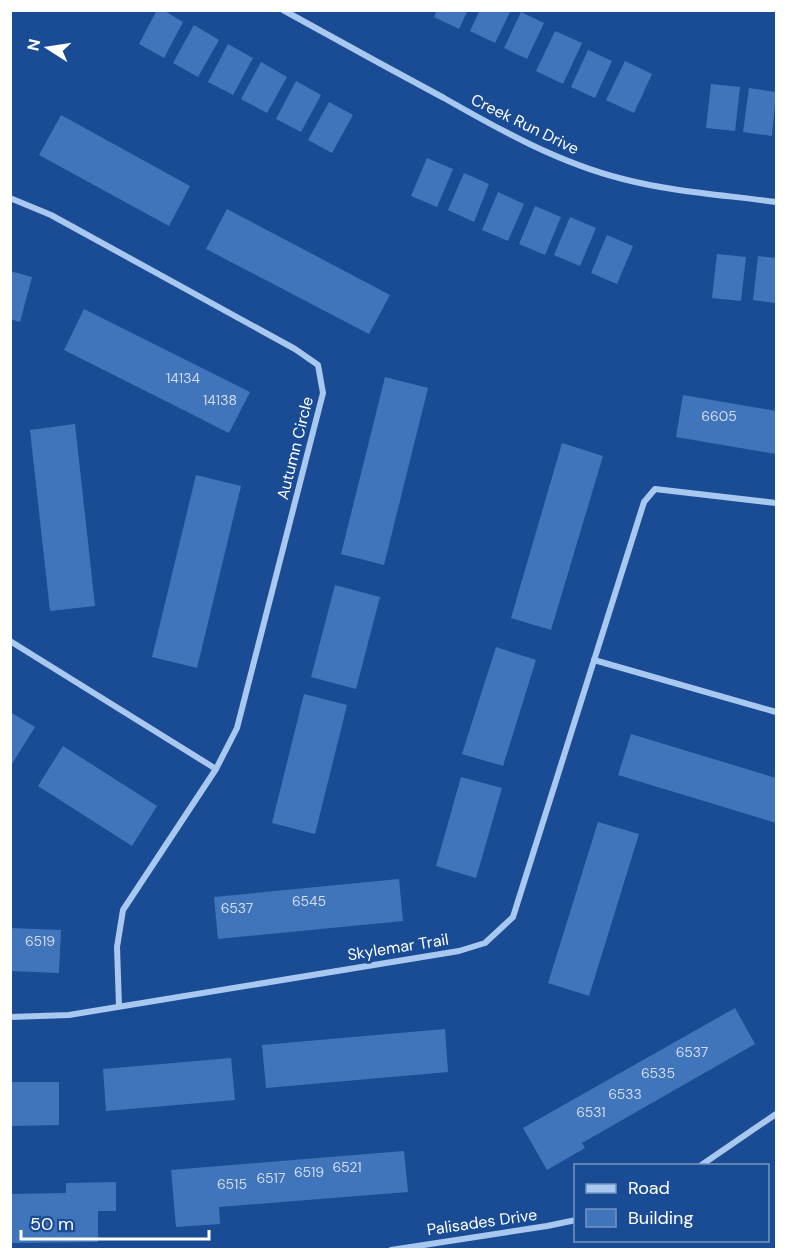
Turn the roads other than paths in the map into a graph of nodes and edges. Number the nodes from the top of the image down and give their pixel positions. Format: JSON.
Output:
{"nodes":[{"id":1,"x":283,"y":10,"type":"edge"},
{"id":2,"x":10,"y":198,"type":"edge"},
{"id":3,"x":777,"y":202,"type":"edge"},
{"id":4,"x":777,"y":503,"type":"edge"},
{"id":5,"x":10,"y":641,"type":"edge"},
{"id":6,"x":594,"y":660,"type":"junction"},
{"id":7,"x":777,"y":712,"type":"edge"},
{"id":8,"x":216,"y":769,"type":"junction"},
{"id":9,"x":119,"y":1006,"type":"junction"},
{"id":10,"x":10,"y":1017,"type":"edge"},
{"id":11,"x":777,"y":1114,"type":"edge"},
{"id":12,"x":703,"y":1164,"type":"edge"},
{"id":13,"x":574,"y":1220,"type":"edge"},
{"id":14,"x":391,"y":1250,"type":"edge"}],
"edges":[{"from":1,"to":3,"type":"street","name":"Creek Run Drive"},
{"from":2,"to":8,"type":"street","name":"Autumn Circle"},
{"from":4,"to":6,"type":"street","name":"Skylemar Trail"},
{"from":5,"to":8,"type":"street"},
{"from":6,"to":7,"type":"street"},
{"from":6,"to":9,"type":"street","name":"Skylemar Trail"},
{"from":8,"to":9,"type":"street","name":"Autumn Circle"},
{"from":9,"to":10,"type":"street","name":"Skylemar Trail"},
{"from":11,"to":12,"type":"street"},
{"from":13,"to":14,"type":"street","name":"Palisades Drive"}]}
